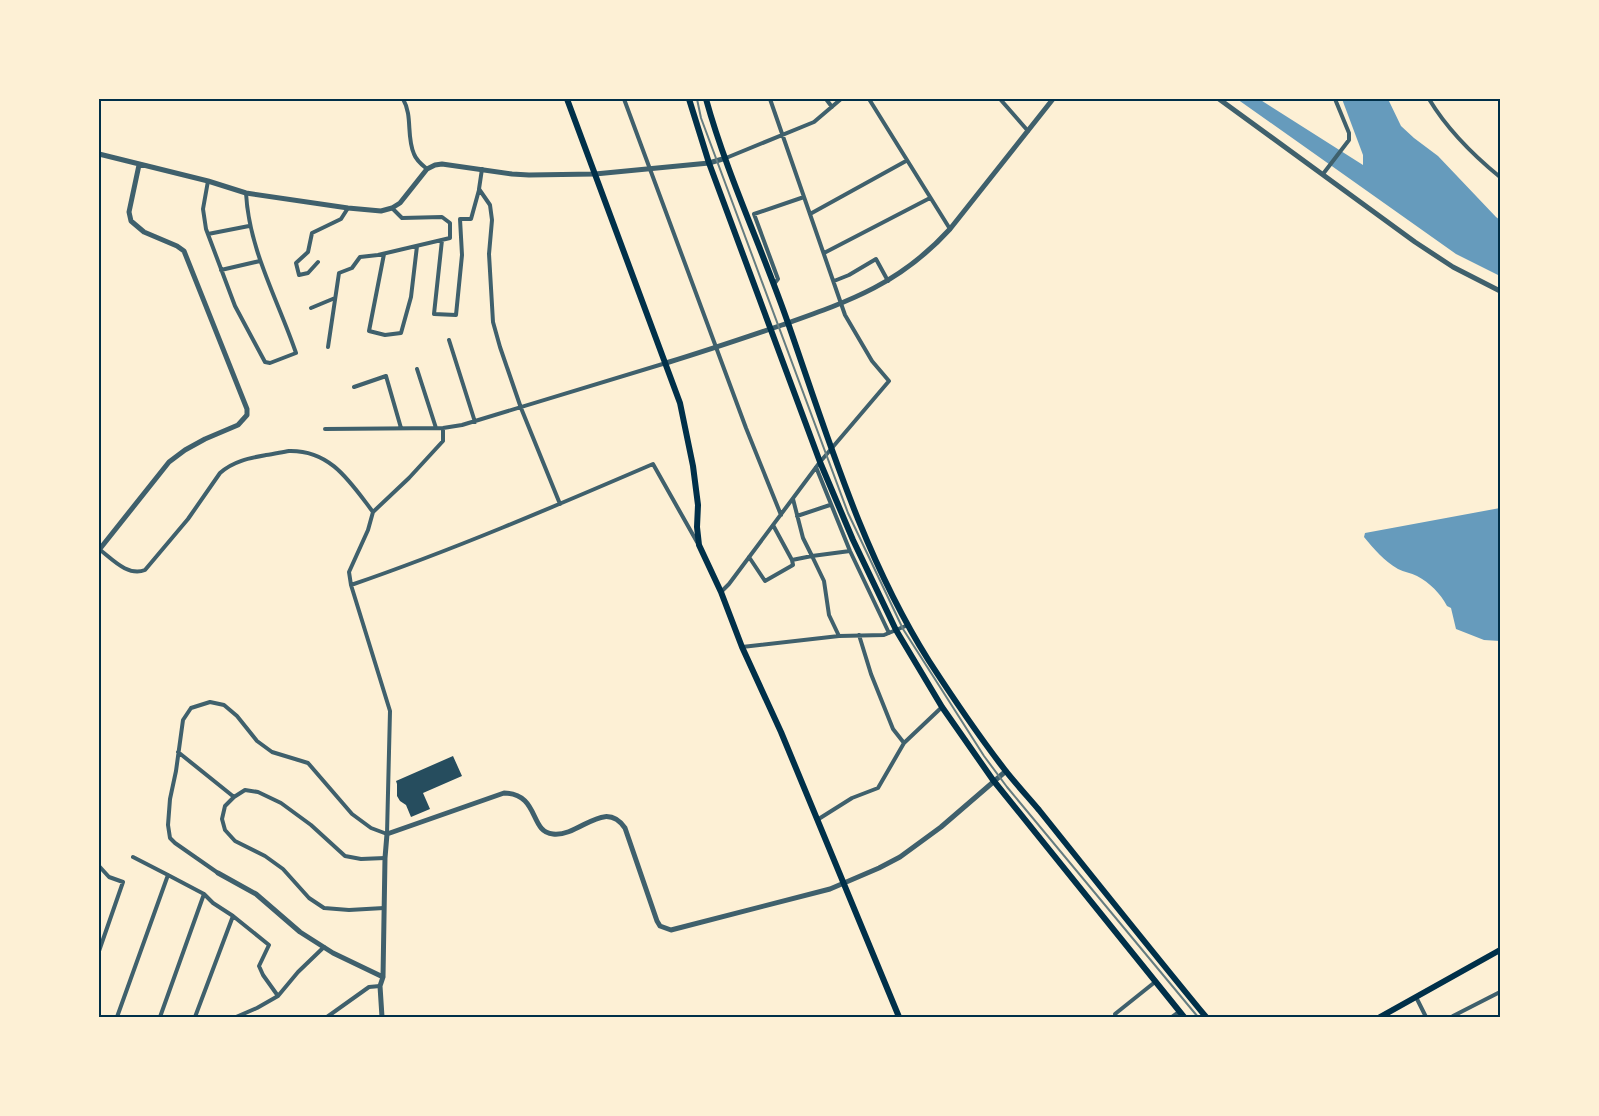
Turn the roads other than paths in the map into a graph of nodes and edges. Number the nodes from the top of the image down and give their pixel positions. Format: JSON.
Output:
{"nodes":[{"id":1,"x":403,"y":99,"type":"edge"},
{"id":2,"x":567,"y":99,"type":"edge"},
{"id":3,"x":624,"y":99,"type":"edge"},
{"id":4,"x":689,"y":99,"type":"edge"},
{"id":5,"x":706,"y":99,"type":"edge"},
{"id":6,"x":770,"y":99,"type":"edge"},
{"id":7,"x":826,"y":99,"type":"edge"},
{"id":8,"x":841,"y":99,"type":"edge"},
{"id":9,"x":869,"y":99,"type":"edge"},
{"id":10,"x":1000,"y":99,"type":"edge"},
{"id":11,"x":1053,"y":99,"type":"edge"},
{"id":12,"x":1219,"y":99,"type":"edge"},
{"id":13,"x":1335,"y":99,"type":"edge"},
{"id":14,"x":1429,"y":99,"type":"edge"},
{"id":15,"x":832,"y":107,"type":"junction"},
{"id":16,"x":1028,"y":131,"type":"junction"},
{"id":17,"x":782,"y":136,"type":"junction"},
{"id":18,"x":99,"y":154,"type":"edge"},
{"id":19,"x":726,"y":158,"type":"junction"},
{"id":20,"x":906,"y":161,"type":"junction"},
{"id":21,"x":709,"y":164,"type":"junction"},
{"id":22,"x":139,"y":165,"type":"junction"},
{"id":23,"x":427,"y":169,"type":"junction"},
{"id":24,"x":482,"y":169,"type":"junction"},
{"id":25,"x":650,"y":169,"type":"junction"},
{"id":26,"x":596,"y":174,"type":"junction"},
{"id":27,"x":1324,"y":174,"type":"junction"},
{"id":28,"x":1500,"y":177,"type":"edge"},
{"id":29,"x":208,"y":181,"type":"junction"},
{"id":30,"x":479,"y":189,"type":"junction"},
{"id":31,"x":246,"y":193,"type":"junction"},
{"id":32,"x":804,"y":197,"type":"junction"},
{"id":33,"x":930,"y":198,"type":"junction"},
{"id":34,"x":348,"y":208,"type":"junction"},
{"id":35,"x":392,"y":208,"type":"junction"},
{"id":36,"x":810,"y":214,"type":"junction"},
{"id":37,"x":249,"y":226,"type":"junction"},
{"id":38,"x":950,"y":230,"type":"junction"},
{"id":39,"x":208,"y":234,"type":"junction"},
{"id":40,"x":442,"y":240,"type":"junction"},
{"id":41,"x":417,"y":246,"type":"junction"},
{"id":42,"x":824,"y":253,"type":"junction"},
{"id":43,"x":384,"y":254,"type":"junction"},
{"id":44,"x":260,"y":261,"type":"junction"},
{"id":45,"x":318,"y":262,"type":"dead end"},
{"id":46,"x":221,"y":270,"type":"junction"},
{"id":47,"x":834,"y":280,"type":"junction"},
{"id":48,"x":888,"y":281,"type":"junction"},
{"id":49,"x":774,"y":284,"type":"junction"},
{"id":50,"x":1500,"y":292,"type":"edge"},
{"id":51,"x":335,"y":298,"type":"junction"},
{"id":52,"x":842,"y":304,"type":"junction"},
{"id":53,"x":310,"y":308,"type":"dead end"},
{"id":54,"x":788,"y":322,"type":"junction"},
{"id":55,"x":771,"y":328,"type":"junction"},
{"id":56,"x":449,"y":340,"type":"dead end"},
{"id":57,"x":328,"y":347,"type":"dead end"},
{"id":58,"x":716,"y":348,"type":"junction"},
{"id":59,"x":666,"y":363,"type":"junction"},
{"id":60,"x":417,"y":369,"type":"dead end"},
{"id":61,"x":354,"y":387,"type":"dead end"},
{"id":62,"x":521,"y":408,"type":"junction"},
{"id":63,"x":475,"y":422,"type":"junction"},
{"id":64,"x":401,"y":428,"type":"junction"},
{"id":65,"x":436,"y":428,"type":"junction"},
{"id":66,"x":443,"y":428,"type":"junction"},
{"id":67,"x":325,"y":429,"type":"dead end"},
{"id":68,"x":832,"y":448,"type":"junction"},
{"id":69,"x":818,"y":465,"type":"junction"},
{"id":70,"x":793,"y":499,"type":"junction"},
{"id":71,"x":560,"y":504,"type":"junction"},
{"id":72,"x":830,"y":504,"type":"junction"},
{"id":73,"x":373,"y":512,"type":"junction"},
{"id":74,"x":781,"y":515,"type":"junction"},
{"id":75,"x":797,"y":516,"type":"junction"},
{"id":76,"x":773,"y":525,"type":"junction"},
{"id":77,"x":699,"y":545,"type":"junction"},
{"id":78,"x":99,"y":549,"type":"edge"},
{"id":79,"x":850,"y":551,"type":"junction"},
{"id":80,"x":812,"y":556,"type":"junction"},
{"id":81,"x":749,"y":557,"type":"junction"},
{"id":82,"x":792,"y":560,"type":"junction"},
{"id":83,"x":350,"y":585,"type":"junction"},
{"id":84,"x":721,"y":592,"type":"junction"},
{"id":85,"x":908,"y":625,"type":"junction"},
{"id":86,"x":896,"y":630,"type":"junction"},
{"id":87,"x":889,"y":633,"type":"junction"},
{"id":88,"x":859,"y":635,"type":"junction"},
{"id":89,"x":839,"y":636,"type":"junction"},
{"id":90,"x":742,"y":647,"type":"junction"},
{"id":91,"x":942,"y":707,"type":"junction"},
{"id":92,"x":904,"y":743,"type":"junction"},
{"id":93,"x":178,"y":752,"type":"junction"},
{"id":94,"x":1006,"y":771,"type":"junction"},
{"id":95,"x":993,"y":780,"type":"junction"},
{"id":96,"x":234,"y":797,"type":"junction"},
{"id":97,"x":817,"y":820,"type":"junction"},
{"id":98,"x":387,"y":834,"type":"junction"},
{"id":99,"x":133,"y":857,"type":"dead end"},
{"id":100,"x":385,"y":858,"type":"junction"},
{"id":101,"x":99,"y":866,"type":"edge"},
{"id":102,"x":218,"y":873,"type":"joint"},
{"id":103,"x":168,"y":876,"type":"junction"},
{"id":104,"x":844,"y":882,"type":"junction"},
{"id":105,"x":204,"y":894,"type":"junction"},
{"id":106,"x":384,"y":908,"type":"junction"},
{"id":107,"x":233,"y":916,"type":"junction"},
{"id":108,"x":324,"y":947,"type":"junction"},
{"id":109,"x":1500,"y":950,"type":"edge"},
{"id":110,"x":99,"y":951,"type":"edge"},
{"id":111,"x":382,"y":977,"type":"junction"},
{"id":112,"x":1155,"y":982,"type":"junction"},
{"id":113,"x":380,"y":986,"type":"junction"},
{"id":114,"x":1500,"y":992,"type":"edge"},
{"id":115,"x":278,"y":996,"type":"junction"},
{"id":116,"x":1416,"y":997,"type":"junction"},
{"id":117,"x":1182,"y":1014,"type":"edge"},
{"id":118,"x":117,"y":1017,"type":"edge"},
{"id":119,"x":160,"y":1017,"type":"edge"},
{"id":120,"x":195,"y":1017,"type":"edge"},
{"id":121,"x":236,"y":1017,"type":"edge"},
{"id":122,"x":327,"y":1017,"type":"edge"},
{"id":123,"x":382,"y":1017,"type":"edge"},
{"id":124,"x":899,"y":1017,"type":"edge"},
{"id":125,"x":1116,"y":1017,"type":"edge"},
{"id":126,"x":1172,"y":1017,"type":"edge"},
{"id":127,"x":1206,"y":1017,"type":"edge"},
{"id":128,"x":1380,"y":1017,"type":"edge"},
{"id":129,"x":1426,"y":1017,"type":"edge"},
{"id":130,"x":1454,"y":1017,"type":"edge"}],
"edges":[{"from":1,"to":23,"type":"street"},
{"from":2,"to":26,"type":"main road"},
{"from":3,"to":25,"type":"street"},
{"from":4,"to":21,"type":"main road"},
{"from":5,"to":19,"type":"main road"},
{"from":6,"to":17,"type":"street"},
{"from":7,"to":15,"type":"street"},
{"from":8,"to":15,"type":"street"},
{"from":9,"to":20,"type":"street"},
{"from":10,"to":16,"type":"street"},
{"from":11,"to":16,"type":"street"},
{"from":12,"to":27,"type":"street"},
{"from":13,"to":27,"type":"street"},
{"from":14,"to":28,"type":"street"},
{"from":15,"to":17,"type":"street"},
{"from":16,"to":38,"type":"street"},
{"from":17,"to":19,"type":"street"},
{"from":17,"to":32,"type":"street"},
{"from":18,"to":22,"type":"street"},
{"from":19,"to":21,"type":"street"},
{"from":19,"to":49,"type":"main road"},
{"from":20,"to":33,"type":"street"},
{"from":20,"to":36,"type":"street"},
{"from":21,"to":25,"type":"street"},
{"from":21,"to":55,"type":"main road"},
{"from":22,"to":29,"type":"street"},
{"from":22,"to":78,"type":"street"},
{"from":23,"to":24,"type":"street"},
{"from":23,"to":35,"type":"street"},
{"from":24,"to":26,"type":"street"},
{"from":24,"to":30,"type":"street"},
{"from":25,"to":26,"type":"street"},
{"from":25,"to":58,"type":"street"},
{"from":26,"to":59,"type":"main road"},
{"from":27,"to":50,"type":"street"},
{"from":29,"to":31,"type":"street"},
{"from":29,"to":39,"type":"street"},
{"from":30,"to":40,"type":"street"},
{"from":30,"to":62,"type":"street"},
{"from":31,"to":34,"type":"street"},
{"from":31,"to":37,"type":"street"},
{"from":32,"to":36,"type":"street"},
{"from":32,"to":49,"type":"street"},
{"from":33,"to":38,"type":"street"},
{"from":33,"to":42,"type":"street"},
{"from":34,"to":35,"type":"street"},
{"from":34,"to":45,"type":"street"},
{"from":35,"to":40,"type":"street"},
{"from":36,"to":42,"type":"street"},
{"from":37,"to":39,"type":"street"},
{"from":37,"to":44,"type":"street"},
{"from":38,"to":48,"type":"street"},
{"from":39,"to":46,"type":"street"},
{"from":40,"to":41,"type":"street"},
{"from":41,"to":43,"type":"street"},
{"from":41,"to":43,"type":"street"},
{"from":42,"to":47,"type":"street"},
{"from":43,"to":51,"type":"street"},
{"from":44,"to":46,"type":"street"},
{"from":44,"to":46,"type":"street"},
{"from":47,"to":48,"type":"street"},
{"from":47,"to":52,"type":"street"},
{"from":48,"to":52,"type":"street"},
{"from":49,"to":54,"type":"main road"},
{"from":51,"to":53,"type":"street"},
{"from":51,"to":57,"type":"street"},
{"from":52,"to":54,"type":"street"},
{"from":52,"to":68,"type":"street"},
{"from":54,"to":55,"type":"street"},
{"from":54,"to":68,"type":"main road"},
{"from":55,"to":58,"type":"street"},
{"from":55,"to":69,"type":"main road"},
{"from":56,"to":63,"type":"street"},
{"from":58,"to":59,"type":"street"},
{"from":58,"to":74,"type":"street"},
{"from":59,"to":62,"type":"street"},
{"from":59,"to":77,"type":"main road"},
{"from":60,"to":65,"type":"street"},
{"from":61,"to":64,"type":"street"},
{"from":62,"to":63,"type":"street"},
{"from":62,"to":71,"type":"street"},
{"from":63,"to":66,"type":"street"},
{"from":64,"to":65,"type":"street"},
{"from":64,"to":67,"type":"street"},
{"from":65,"to":66,"type":"street"},
{"from":66,"to":73,"type":"street"},
{"from":68,"to":69,"type":"street"},
{"from":68,"to":85,"type":"main road"},
{"from":69,"to":70,"type":"street"},
{"from":69,"to":72,"type":"street"},
{"from":69,"to":86,"type":"main road"},
{"from":70,"to":74,"type":"street"},
{"from":70,"to":75,"type":"street"},
{"from":71,"to":77,"type":"street"},
{"from":71,"to":83,"type":"street"},
{"from":72,"to":75,"type":"street"},
{"from":72,"to":79,"type":"street"},
{"from":73,"to":78,"type":"street"},
{"from":73,"to":83,"type":"street"},
{"from":74,"to":76,"type":"street"},
{"from":75,"to":80,"type":"street"},
{"from":76,"to":81,"type":"street"},
{"from":76,"to":82,"type":"street"},
{"from":77,"to":84,"type":"main road"},
{"from":79,"to":80,"type":"street"},
{"from":79,"to":87,"type":"street"},
{"from":80,"to":82,"type":"street"},
{"from":80,"to":89,"type":"street"},
{"from":81,"to":82,"type":"street"},
{"from":81,"to":84,"type":"street"},
{"from":83,"to":98,"type":"street"},
{"from":84,"to":90,"type":"main road"},
{"from":85,"to":86,"type":"street"},
{"from":85,"to":94,"type":"main road"},
{"from":86,"to":87,"type":"street"},
{"from":86,"to":91,"type":"main road"},
{"from":87,"to":88,"type":"street"},
{"from":88,"to":89,"type":"street"},
{"from":88,"to":92,"type":"street"},
{"from":89,"to":90,"type":"street"},
{"from":90,"to":97,"type":"main road"},
{"from":91,"to":92,"type":"street"},
{"from":91,"to":95,"type":"main road"},
{"from":92,"to":97,"type":"street"},
{"from":93,"to":96,"type":"street"},
{"from":93,"to":98,"type":"street"},
{"from":93,"to":102,"type":"street"},
{"from":94,"to":95,"type":"street"},
{"from":94,"to":127,"type":"main road"},
{"from":95,"to":104,"type":"street"},
{"from":95,"to":112,"type":"main road"},
{"from":96,"to":100,"type":"street"},
{"from":96,"to":106,"type":"street"},
{"from":97,"to":104,"type":"main road"},
{"from":98,"to":100,"type":"street"},
{"from":98,"to":104,"type":"street"},
{"from":99,"to":103,"type":"street"},
{"from":100,"to":106,"type":"street"},
{"from":101,"to":110,"type":"street"},
{"from":102,"to":108,"type":"street"},
{"from":103,"to":105,"type":"street"},
{"from":103,"to":118,"type":"street"},
{"from":104,"to":124,"type":"main road"},
{"from":105,"to":107,"type":"street"},
{"from":105,"to":119,"type":"street"},
{"from":106,"to":111,"type":"street"},
{"from":107,"to":115,"type":"street"},
{"from":107,"to":120,"type":"street"},
{"from":108,"to":111,"type":"street"},
{"from":108,"to":115,"type":"street"},
{"from":109,"to":116,"type":"main road"},
{"from":111,"to":113,"type":"street"},
{"from":112,"to":117,"type":"main road"},
{"from":112,"to":125,"type":"street"},
{"from":113,"to":122,"type":"street"},
{"from":113,"to":123,"type":"street"},
{"from":114,"to":130,"type":"street"},
{"from":115,"to":121,"type":"street"},
{"from":116,"to":128,"type":"main road"},
{"from":116,"to":129,"type":"street"},
{"from":117,"to":126,"type":"street"}]}
